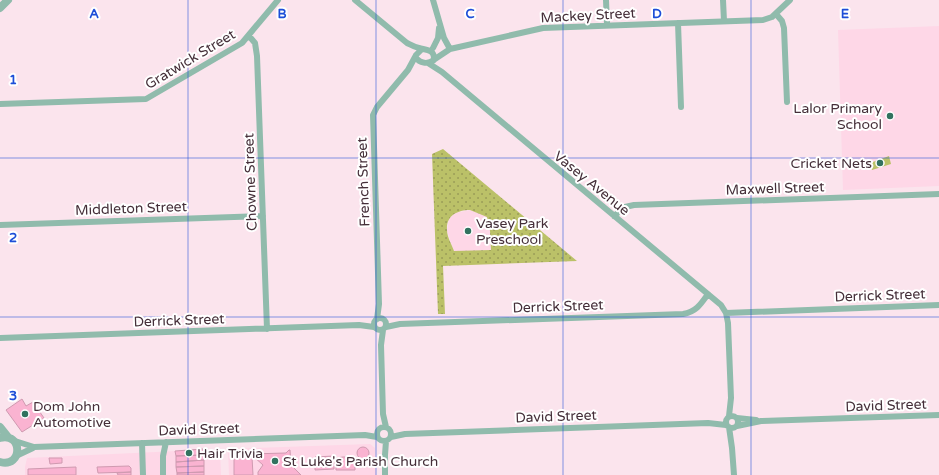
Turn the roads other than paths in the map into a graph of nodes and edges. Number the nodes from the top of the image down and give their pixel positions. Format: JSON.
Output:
{"nodes":[{"id":1,"x":8,"y":0,"type":"edge"},
{"id":2,"x":278,"y":0,"type":"edge"},
{"id":3,"x":355,"y":0,"type":"edge"},
{"id":4,"x":433,"y":0,"type":"edge"},
{"id":5,"x":606,"y":0,"type":"edge"},
{"id":6,"x":723,"y":0,"type":"edge"},
{"id":7,"x":790,"y":0,"type":"edge"},
{"id":8,"x":0,"y":8,"type":"edge"},
{"id":9,"x":776,"y":14,"type":"junction"},
{"id":10,"x":724,"y":21,"type":"junction"},
{"id":11,"x":439,"y":23,"type":"junction"},
{"id":12,"x":678,"y":23,"type":"junction"},
{"id":13,"x":607,"y":25,"type":"junction"},
{"id":14,"x":249,"y":36,"type":"junction"},
{"id":15,"x":407,"y":43,"type":"junction"},
{"id":16,"x":428,"y":49,"type":"junction"},
{"id":17,"x":450,"y":49,"type":"junction"},
{"id":18,"x":416,"y":56,"type":"junction"},
{"id":19,"x":430,"y":61,"type":"junction"},
{"id":20,"x":408,"y":70,"type":"junction"},
{"id":21,"x":787,"y":102,"type":"dead end"},
{"id":22,"x":0,"y":104,"type":"edge"},
{"id":23,"x":681,"y":107,"type":"dead end"},
{"id":24,"x":939,"y":194,"type":"edge"},
{"id":25,"x":263,"y":216,"type":"junction"},
{"id":26,"x":614,"y":216,"type":"junction"},
{"id":27,"x":0,"y":225,"type":"edge"},
{"id":28,"x":708,"y":294,"type":"junction"},
{"id":29,"x":939,"y":305,"type":"edge"},
{"id":30,"x":726,"y":313,"type":"junction"},
{"id":31,"x":380,"y":324,"type":"junction"},
{"id":32,"x":267,"y":329,"type":"junction"},
{"id":33,"x":0,"y":338,"type":"edge"},
{"id":34,"x":939,"y":415,"type":"edge"},
{"id":35,"x":732,"y":422,"type":"junction"},
{"id":36,"x":0,"y":426,"type":"edge"},
{"id":37,"x":384,"y":434,"type":"junction"},
{"id":38,"x":8,"y":439,"type":"edge"},
{"id":39,"x":166,"y":442,"type":"junction"},
{"id":40,"x":142,"y":443,"type":"junction"},
{"id":41,"x":34,"y":447,"type":"junction"},
{"id":42,"x":16,"y":456,"type":"junction"},
{"id":43,"x":2,"y":464,"type":"edge"},
{"id":44,"x":143,"y":475,"type":"edge"},
{"id":45,"x":163,"y":475,"type":"edge"},
{"id":46,"x":385,"y":475,"type":"edge"},
{"id":47,"x":734,"y":475,"type":"edge"}],
"edges":[{"from":1,"to":8,"type":"street"},
{"from":2,"to":14,"type":"street","name":"Gratwick Street"},
{"from":3,"to":15,"type":"street"},
{"from":4,"to":11,"type":"street"},
{"from":5,"to":13,"type":"street"},
{"from":6,"to":10,"type":"street"},
{"from":7,"to":9,"type":"street"},
{"from":9,"to":10,"type":"street","name":"Mackey Street"},
{"from":9,"to":21,"type":"street"},
{"from":10,"to":12,"type":"street","name":"Mackey Street"},
{"from":11,"to":16,"type":"street"},
{"from":11,"to":17,"type":"street"},
{"from":12,"to":13,"type":"street","name":"Mackey Street"},
{"from":12,"to":23,"type":"street"},
{"from":13,"to":17,"type":"street","name":"Mackey Street"},
{"from":14,"to":22,"type":"street","name":"Gratwick Street"},
{"from":14,"to":25,"type":"street","name":"Chowne Street"},
{"from":15,"to":16,"type":"street"},
{"from":15,"to":18,"type":"street"},
{"from":16,"to":17,"type":"street","name":"Mackey Street"},
{"from":16,"to":18,"type":"street","name":"French Street"},
{"from":16,"to":19,"type":"street"},
{"from":17,"to":19,"type":"street","name":"Mackey Street"},
{"from":18,"to":19,"type":"street"},
{"from":18,"to":20,"type":"street","name":"French Street"},
{"from":19,"to":20,"type":"street","name":"French Street"},
{"from":19,"to":26,"type":"street","name":"Vasey Avenue"},
{"from":20,"to":31,"type":"street","name":"French Street"},
{"from":24,"to":26,"type":"street","name":"Maxwell Street"},
{"from":25,"to":27,"type":"street","name":"Middleton Street"},
{"from":25,"to":32,"type":"street","name":"Chowne Street"},
{"from":26,"to":28,"type":"street","name":"Vasey Avenue"},
{"from":28,"to":30,"type":"street","name":"Vasey Avenue"},
{"from":28,"to":31,"type":"street","name":"Derrick Street"},
{"from":29,"to":30,"type":"street","name":"Derrick Street"},
{"from":30,"to":35,"type":"street"},
{"from":31,"to":32,"type":"street","name":"Derrick Street"},
{"from":31,"to":37,"type":"street","name":"French Street"},
{"from":32,"to":33,"type":"street","name":"Derrick Street"},
{"from":34,"to":35,"type":"street","name":"David Street"},
{"from":35,"to":37,"type":"street","name":"David Street"},
{"from":35,"to":47,"type":"street"},
{"from":36,"to":38,"type":"street"},
{"from":37,"to":39,"type":"street","name":"David Street"},
{"from":37,"to":46,"type":"street","name":"French Street"},
{"from":38,"to":41,"type":"street","name":"David Street"},
{"from":38,"to":42,"type":"street"},
{"from":39,"to":40,"type":"street","name":"David Street"},
{"from":39,"to":45,"type":"street"},
{"from":40,"to":41,"type":"street","name":"David Street"},
{"from":40,"to":44,"type":"street"},
{"from":41,"to":42,"type":"street","name":"David Street"},
{"from":42,"to":43,"type":"street"}]}
